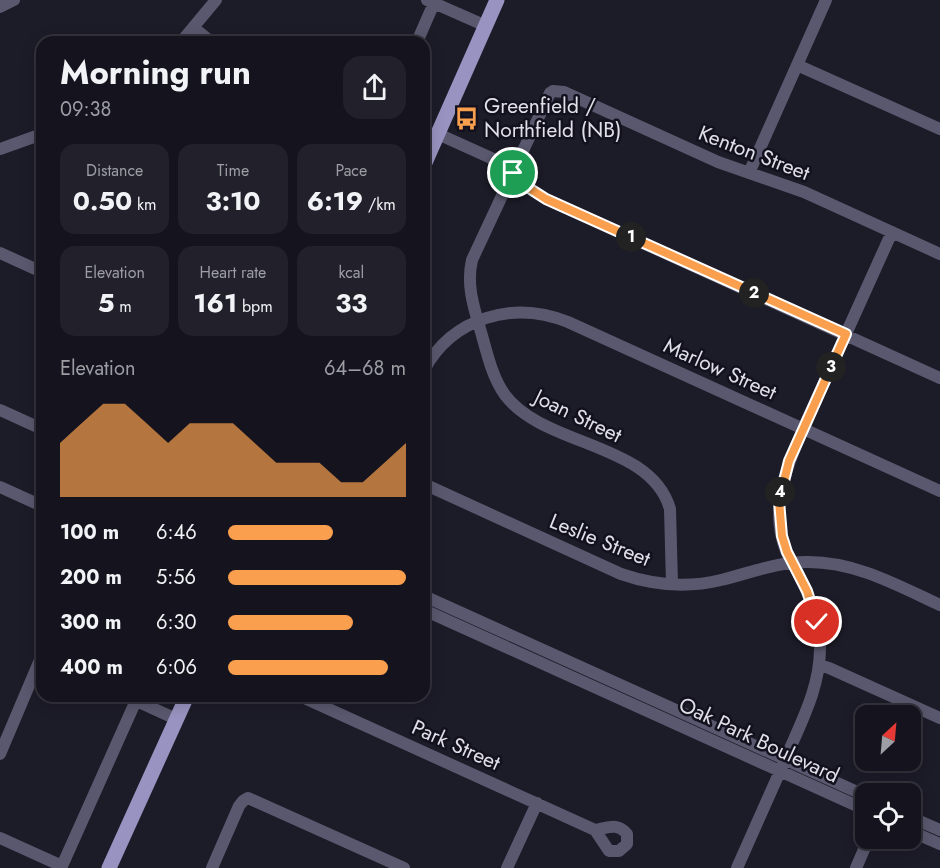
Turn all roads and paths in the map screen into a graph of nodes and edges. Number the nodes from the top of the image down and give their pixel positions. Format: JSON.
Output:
{"nodes":[{"id":1,"x":14,"y":0,"type":"edge"},
{"id":2,"x":216,"y":0,"type":"edge"},
{"id":3,"x":498,"y":0,"type":"edge"},
{"id":4,"x":826,"y":0,"type":"edge"},
{"id":5,"x":431,"y":2,"type":"edge"},
{"id":6,"x":0,"y":7,"type":"edge"},
{"id":7,"x":486,"y":26,"type":"junction"},
{"id":8,"x":194,"y":28,"type":"junction"},
{"id":9,"x":187,"y":36,"type":"edge"},
{"id":10,"x":204,"y":36,"type":"edge"},
{"id":11,"x":419,"y":36,"type":"edge"},
{"id":12,"x":797,"y":65,"type":"junction"},
{"id":13,"x":553,"y":91,"type":"joint"},
{"id":14,"x":940,"y":129,"type":"edge"},
{"id":15,"x":438,"y":134,"type":"junction"},
{"id":16,"x":36,"y":136,"type":"edge"},
{"id":17,"x":430,"y":145,"type":"edge"},
{"id":18,"x":0,"y":149,"type":"edge"},
{"id":19,"x":513,"y":173,"type":"junction"},
{"id":20,"x":749,"y":173,"type":"junction"},
{"id":21,"x":892,"y":232,"type":"junction"},
{"id":22,"x":0,"y":253,"type":"edge"},
{"id":23,"x":940,"y":254,"type":"edge"},
{"id":24,"x":36,"y":269,"type":"edge"},
{"id":25,"x":478,"y":320,"type":"junction"},
{"id":26,"x":846,"y":334,"type":"junction"},
{"id":27,"x":430,"y":361,"type":"edge"},
{"id":28,"x":940,"y":378,"type":"edge"},
{"id":29,"x":0,"y":410,"type":"edge"},
{"id":30,"x":36,"y":426,"type":"edge"},
{"id":31,"x":803,"y":429,"type":"junction"},
{"id":32,"x":0,"y":487,"type":"edge"},
{"id":33,"x":430,"y":487,"type":"edge"},
{"id":34,"x":940,"y":491,"type":"edge"},
{"id":35,"x":36,"y":503,"type":"edge"},
{"id":36,"x":792,"y":563,"type":"junction"},
{"id":37,"x":672,"y":584,"type":"junction"},
{"id":38,"x":430,"y":599,"type":"edge"},
{"id":39,"x":940,"y":605,"type":"edge"},
{"id":40,"x":430,"y":612,"type":"edge"},
{"id":41,"x":502,"y":638,"type":"junction"},
{"id":42,"x":819,"y":665,"type":"junction"},
{"id":43,"x":36,"y":671,"type":"edge"},
{"id":44,"x":131,"y":702,"type":"edge"},
{"id":45,"x":141,"y":702,"type":"edge"},
{"id":46,"x":184,"y":702,"type":"edge"},
{"id":47,"x":313,"y":702,"type":"edge"},
{"id":48,"x":940,"y":718,"type":"edge"},
{"id":49,"x":176,"y":719,"type":"junction"},
{"id":50,"x":0,"y":754,"type":"edge"},
{"id":51,"x":782,"y":766,"type":"junction"},
{"id":52,"x":855,"y":792,"type":"edge"},
{"id":53,"x":537,"y":803,"type":"junction"},
{"id":54,"x":855,"y":804,"type":"edge"},
{"id":55,"x":921,"y":822,"type":"edge"},
{"id":56,"x":595,"y":830,"type":"dead end"},
{"id":57,"x":940,"y":830,"type":"edge"},
{"id":58,"x":921,"y":836,"type":"edge"},
{"id":59,"x":0,"y":838,"type":"edge"},
{"id":60,"x":940,"y":844,"type":"edge"},
{"id":61,"x":864,"y":849,"type":"edge"},
{"id":62,"x":109,"y":868,"type":"edge"},
{"id":63,"x":212,"y":868,"type":"edge"},
{"id":64,"x":404,"y":868,"type":"edge"},
{"id":65,"x":507,"y":868,"type":"edge"},
{"id":66,"x":737,"y":868,"type":"edge"},
{"id":67,"x":856,"y":868,"type":"edge"}],
"edges":[{"from":1,"to":6,"type":"street"},
{"from":2,"to":8,"type":"street"},
{"from":3,"to":7,"type":"main road"},
{"from":4,"to":12,"type":"street"},
{"from":5,"to":7,"type":"street"},
{"from":5,"to":11,"type":"street"},
{"from":7,"to":15,"type":"main road"},
{"from":8,"to":9,"type":"street"},
{"from":8,"to":10,"type":"street"},
{"from":12,"to":14,"type":"street"},
{"from":12,"to":20,"type":"street"},
{"from":13,"to":19,"type":"street","name":"Joan Street"},
{"from":13,"to":20,"type":"street","name":"Kenton Street"},
{"from":15,"to":17,"type":"main road"},
{"from":15,"to":19,"type":"street"},
{"from":16,"to":18,"type":"street"},
{"from":19,"to":25,"type":"street","name":"Joan Street"},
{"from":19,"to":26,"type":"street"},
{"from":20,"to":21,"type":"street","name":"Kenton Street"},
{"from":21,"to":23,"type":"street","name":"Kenton Street"},
{"from":21,"to":26,"type":"street"},
{"from":22,"to":24,"type":"street"},
{"from":25,"to":27,"type":"street"},
{"from":25,"to":31,"type":"street","name":"Marlow Street"},
{"from":25,"to":37,"type":"street","name":"Joan Street"},
{"from":26,"to":28,"type":"street"},
{"from":26,"to":31,"type":"street"},
{"from":29,"to":30,"type":"street"},
{"from":31,"to":34,"type":"street","name":"Marlow Street"},
{"from":31,"to":36,"type":"street"},
{"from":32,"to":35,"type":"street"},
{"from":33,"to":37,"type":"street","name":"Leslie Street"},
{"from":36,"to":37,"type":"street","name":"Leslie Street"},
{"from":36,"to":39,"type":"street","name":"Leslie Street"},
{"from":36,"to":42,"type":"street"},
{"from":38,"to":41,"type":"street","name":"Oak Park Boulevard"},
{"from":40,"to":41,"type":"street","name":"Oak Park Boulevard"},
{"from":41,"to":51,"type":"street","name":"Oak Park Boulevard"},
{"from":42,"to":48,"type":"street"},
{"from":42,"to":51,"type":"street"},
{"from":43,"to":50,"type":"street"},
{"from":44,"to":59,"type":"street"},
{"from":45,"to":49,"type":"street"},
{"from":46,"to":49,"type":"main road"},
{"from":47,"to":53,"type":"street","name":"Park Street"},
{"from":49,"to":62,"type":"main road"},
{"from":51,"to":52,"type":"street","name":"Oak Park Boulevard"},
{"from":51,"to":54,"type":"street","name":"Oak Park Boulevard"},
{"from":51,"to":66,"type":"street"},
{"from":53,"to":56,"type":"street","name":"Park Street"},
{"from":53,"to":65,"type":"street"},
{"from":55,"to":57,"type":"street"},
{"from":58,"to":60,"type":"street"},
{"from":61,"to":67,"type":"street"},
{"from":63,"to":64,"type":"street"}]}
